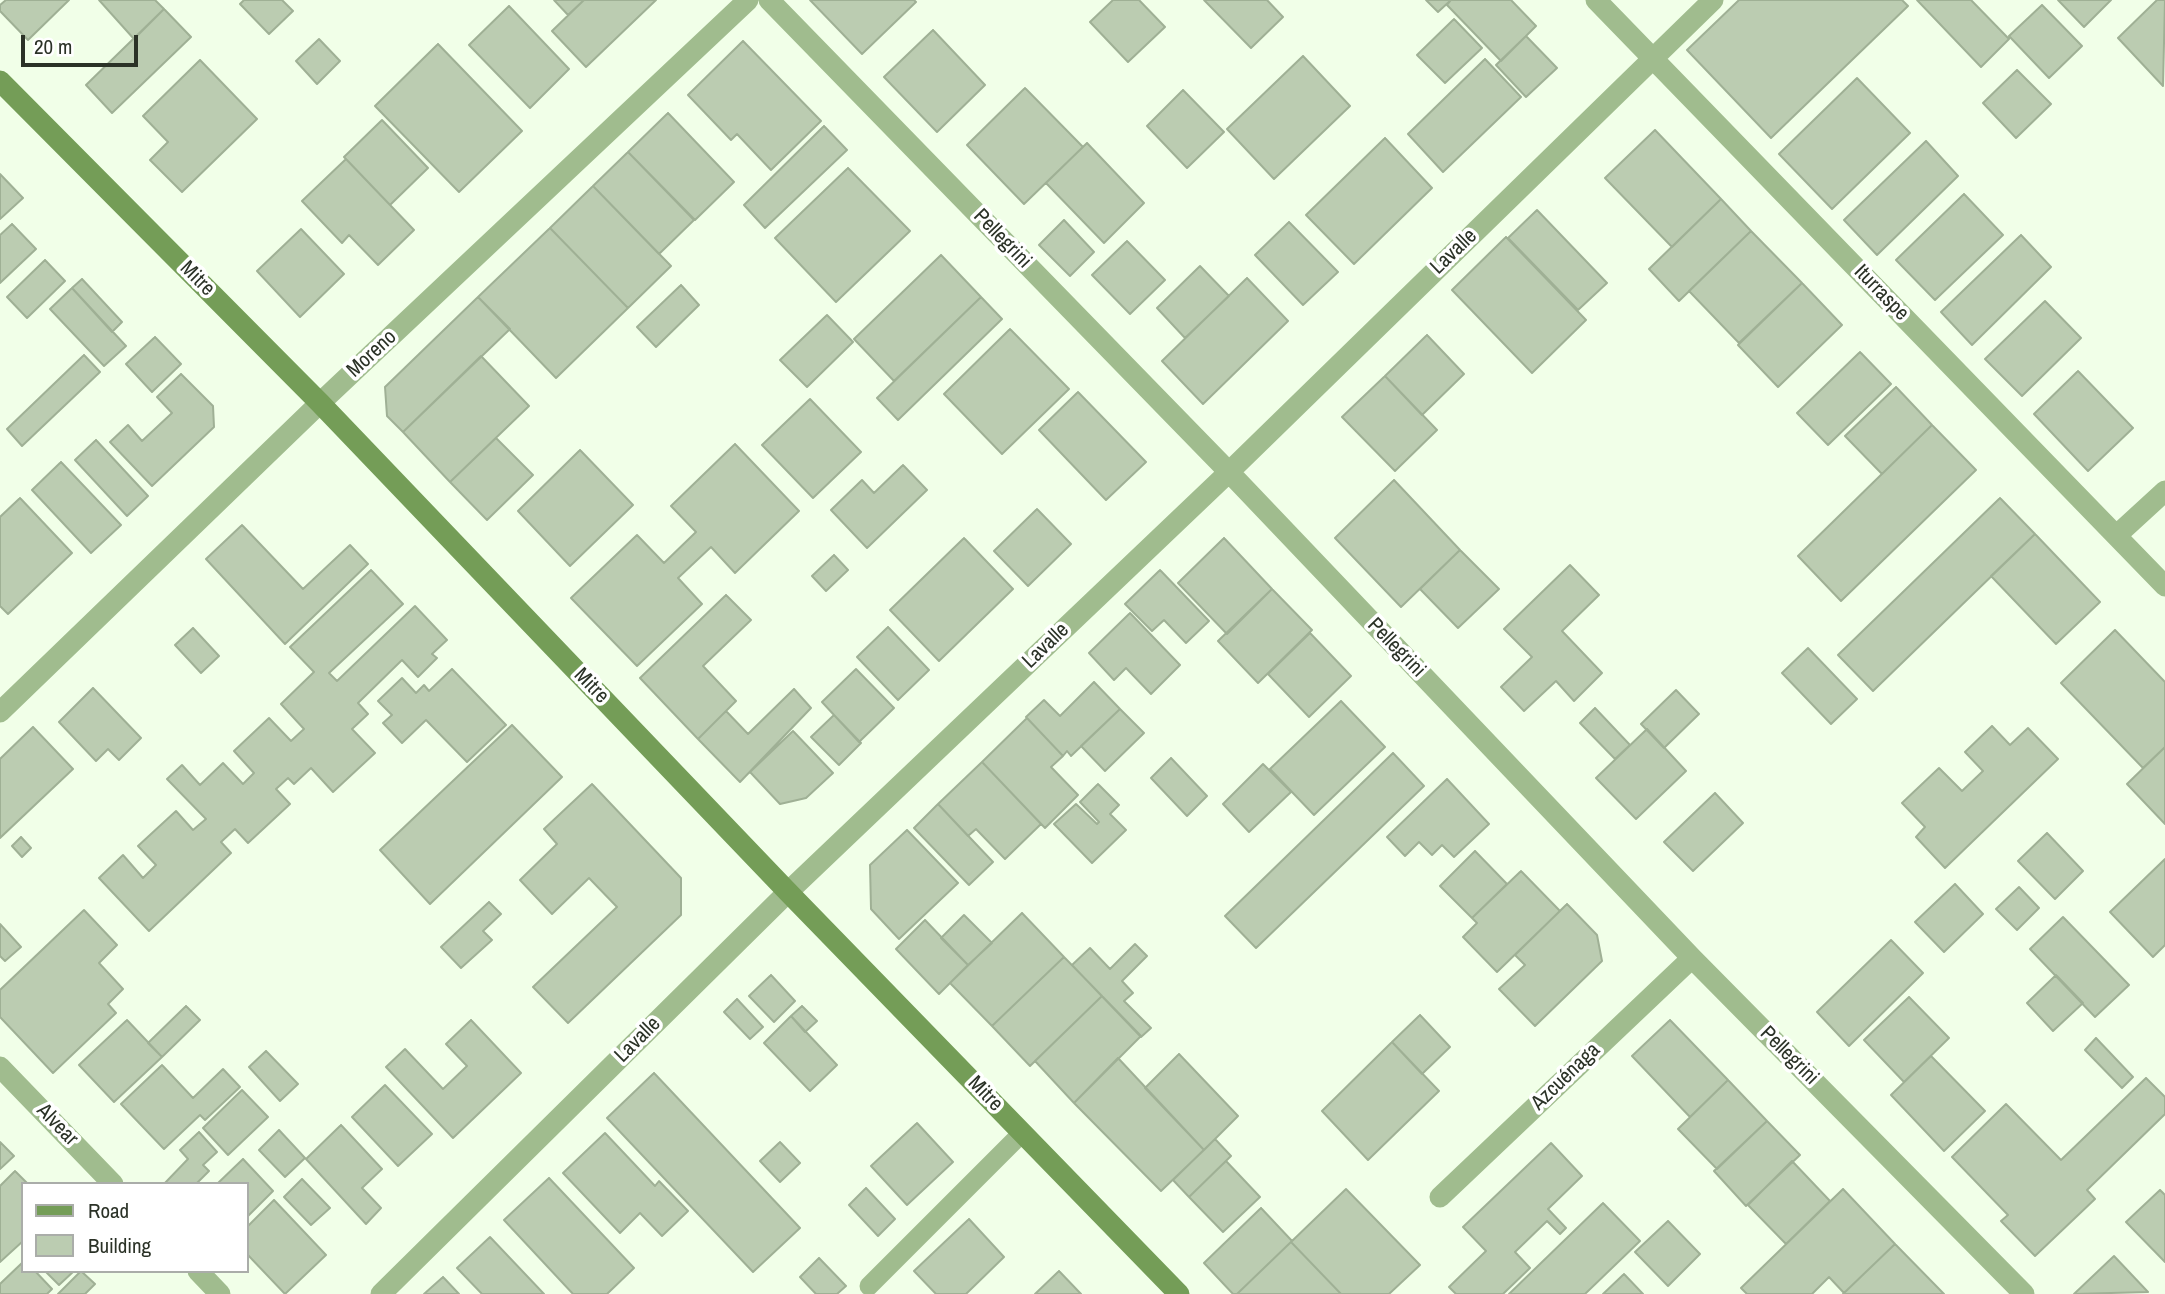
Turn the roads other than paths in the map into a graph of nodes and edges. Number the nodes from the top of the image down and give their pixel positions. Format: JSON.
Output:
{"nodes":[{"id":1,"x":748,"y":0,"type":"edge"},
{"id":2,"x":769,"y":0,"type":"edge"},
{"id":3,"x":1596,"y":0,"type":"edge"},
{"id":4,"x":1713,"y":0,"type":"edge"},
{"id":5,"x":1652,"y":58,"type":"junction"},
{"id":6,"x":0,"y":81,"type":"edge"},
{"id":7,"x":320,"y":403,"type":"junction"},
{"id":8,"x":1229,"y":472,"type":"junction"},
{"id":9,"x":2165,"y":491,"type":"edge"},
{"id":10,"x":2117,"y":535,"type":"junction"},
{"id":11,"x":2165,"y":586,"type":"edge"},
{"id":12,"x":0,"y":712,"type":"edge"},
{"id":13,"x":788,"y":892,"type":"junction"},
{"id":14,"x":1692,"y":958,"type":"junction"},
{"id":15,"x":0,"y":1067,"type":"edge"},
{"id":16,"x":1022,"y":1133,"type":"junction"},
{"id":17,"x":111,"y":1182,"type":"edge"},
{"id":18,"x":1440,"y":1197,"type":"dead end"},
{"id":19,"x":200,"y":1273,"type":"edge"},
{"id":20,"x":869,"y":1286,"type":"dead end"},
{"id":21,"x":220,"y":1294,"type":"edge"},
{"id":22,"x":381,"y":1294,"type":"edge"},
{"id":23,"x":1179,"y":1294,"type":"edge"},
{"id":24,"x":2024,"y":1294,"type":"edge"}],
"edges":[{"from":1,"to":7,"type":"street","name":"Moreno"},
{"from":2,"to":8,"type":"street","name":"Pellegrini"},
{"from":3,"to":5,"type":"street","name":"Iturraspe"},
{"from":4,"to":5,"type":"street","name":"Lavalle"},
{"from":5,"to":8,"type":"street","name":"Lavalle"},
{"from":5,"to":10,"type":"street","name":"Iturraspe"},
{"from":6,"to":7,"type":"street","name":"Mitre"},
{"from":7,"to":12,"type":"street","name":"Moreno"},
{"from":7,"to":13,"type":"street","name":"Mitre"},
{"from":8,"to":13,"type":"street","name":"Lavalle"},
{"from":8,"to":14,"type":"street","name":"Pellegrini"},
{"from":9,"to":10,"type":"street"},
{"from":10,"to":11,"type":"street","name":"Iturraspe"},
{"from":13,"to":16,"type":"street","name":"Mitre"},
{"from":13,"to":22,"type":"street","name":"Lavalle"},
{"from":14,"to":18,"type":"street","name":"Azcuénaga"},
{"from":14,"to":24,"type":"street","name":"Pellegrini"},
{"from":15,"to":17,"type":"street","name":"Alvear"},
{"from":16,"to":20,"type":"lane"},
{"from":16,"to":23,"type":"street","name":"Mitre"},
{"from":19,"to":21,"type":"street"}]}
